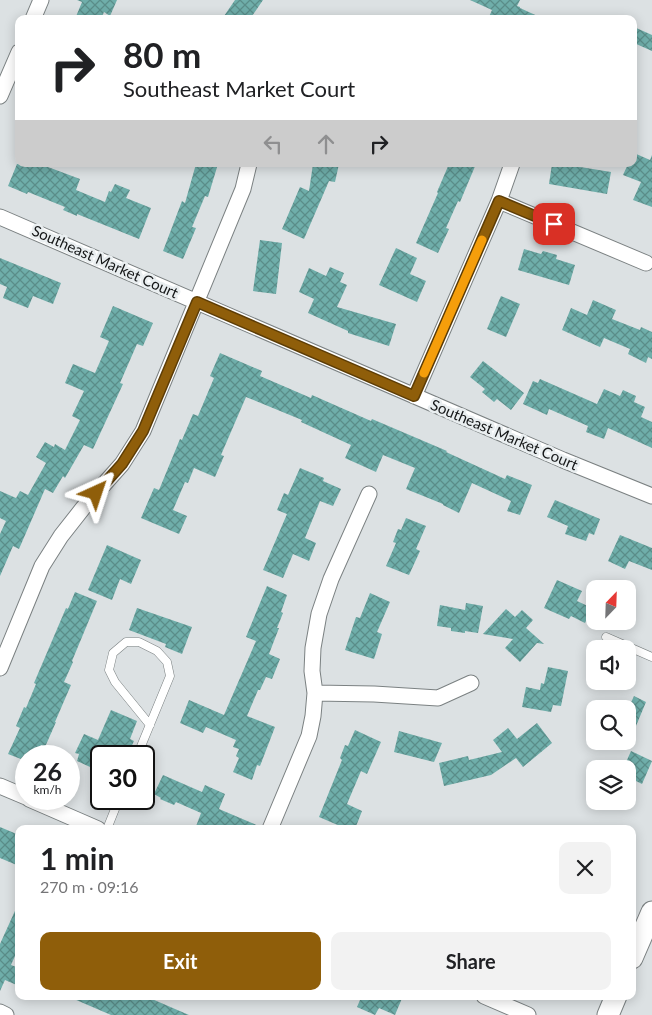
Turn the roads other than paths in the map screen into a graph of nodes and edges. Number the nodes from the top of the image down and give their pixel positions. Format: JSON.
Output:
{"nodes":[{"id":1,"x":41,"y":0,"type":"edge"},
{"id":2,"x":35,"y":15,"type":"edge"},
{"id":3,"x":15,"y":61,"type":"edge"},
{"id":4,"x":0,"y":96,"type":"edge"},
{"id":5,"x":248,"y":167,"type":"edge"},
{"id":6,"x":511,"y":167,"type":"edge"},
{"id":7,"x":499,"y":201,"type":"junction"},
{"id":8,"x":0,"y":217,"type":"edge"},
{"id":9,"x":646,"y":263,"type":"dead end"},
{"id":10,"x":197,"y":302,"type":"junction"},
{"id":11,"x":414,"y":396,"type":"junction"},
{"id":12,"x":369,"y":494,"type":"dead end"},
{"id":13,"x":652,"y":496,"type":"edge"},
{"id":14,"x":606,"y":637,"type":"dead end"},
{"id":15,"x":652,"y":657,"type":"edge"},
{"id":16,"x":0,"y":668,"type":"edge"},
{"id":17,"x":471,"y":683,"type":"dead end"},
{"id":18,"x":315,"y":693,"type":"junction"},
{"id":19,"x":150,"y":725,"type":"junction"},
{"id":20,"x":142,"y":745,"type":"edge"},
{"id":21,"x":0,"y":786,"type":"edge"},
{"id":22,"x":15,"y":792,"type":"edge"},
{"id":23,"x":55,"y":810,"type":"edge"},
{"id":24,"x":115,"y":810,"type":"edge"},
{"id":25,"x":89,"y":825,"type":"edge"},
{"id":26,"x":109,"y":825,"type":"edge"},
{"id":27,"x":272,"y":825,"type":"edge"},
{"id":28,"x":652,"y":912,"type":"edge"},
{"id":29,"x":636,"y":949,"type":"edge"},
{"id":30,"x":493,"y":1000,"type":"edge"},
{"id":31,"x":614,"y":1000,"type":"edge"},
{"id":32,"x":0,"y":1012,"type":"edge"},
{"id":33,"x":6,"y":1015,"type":"edge"},
{"id":34,"x":528,"y":1015,"type":"edge"},
{"id":35,"x":608,"y":1015,"type":"edge"}],
"edges":[{"from":1,"to":2,"type":"street"},
{"from":3,"to":4,"type":"street"},
{"from":5,"to":10,"type":"street"},
{"from":6,"to":7,"type":"street"},
{"from":7,"to":9,"type":"street"},
{"from":7,"to":11,"type":"street"},
{"from":8,"to":10,"type":"street","name":"Southeast Market Court"},
{"from":10,"to":11,"type":"street","name":"Southeast Market Court"},
{"from":10,"to":16,"type":"street"},
{"from":11,"to":13,"type":"street","name":"Southeast Market Court"},
{"from":12,"to":18,"type":"street"},
{"from":14,"to":15,"type":"lane"},
{"from":17,"to":18,"type":"street"},
{"from":18,"to":27,"type":"street"},
{"from":19,"to":19,"type":"lane"},
{"from":19,"to":20,"type":"lane"},
{"from":21,"to":22,"type":"street"},
{"from":23,"to":25,"type":"street"},
{"from":24,"to":26,"type":"lane"},
{"from":28,"to":29,"type":"main road"},
{"from":30,"to":34,"type":"street"},
{"from":31,"to":35,"type":"main road"},
{"from":32,"to":33,"type":"street"}]}
